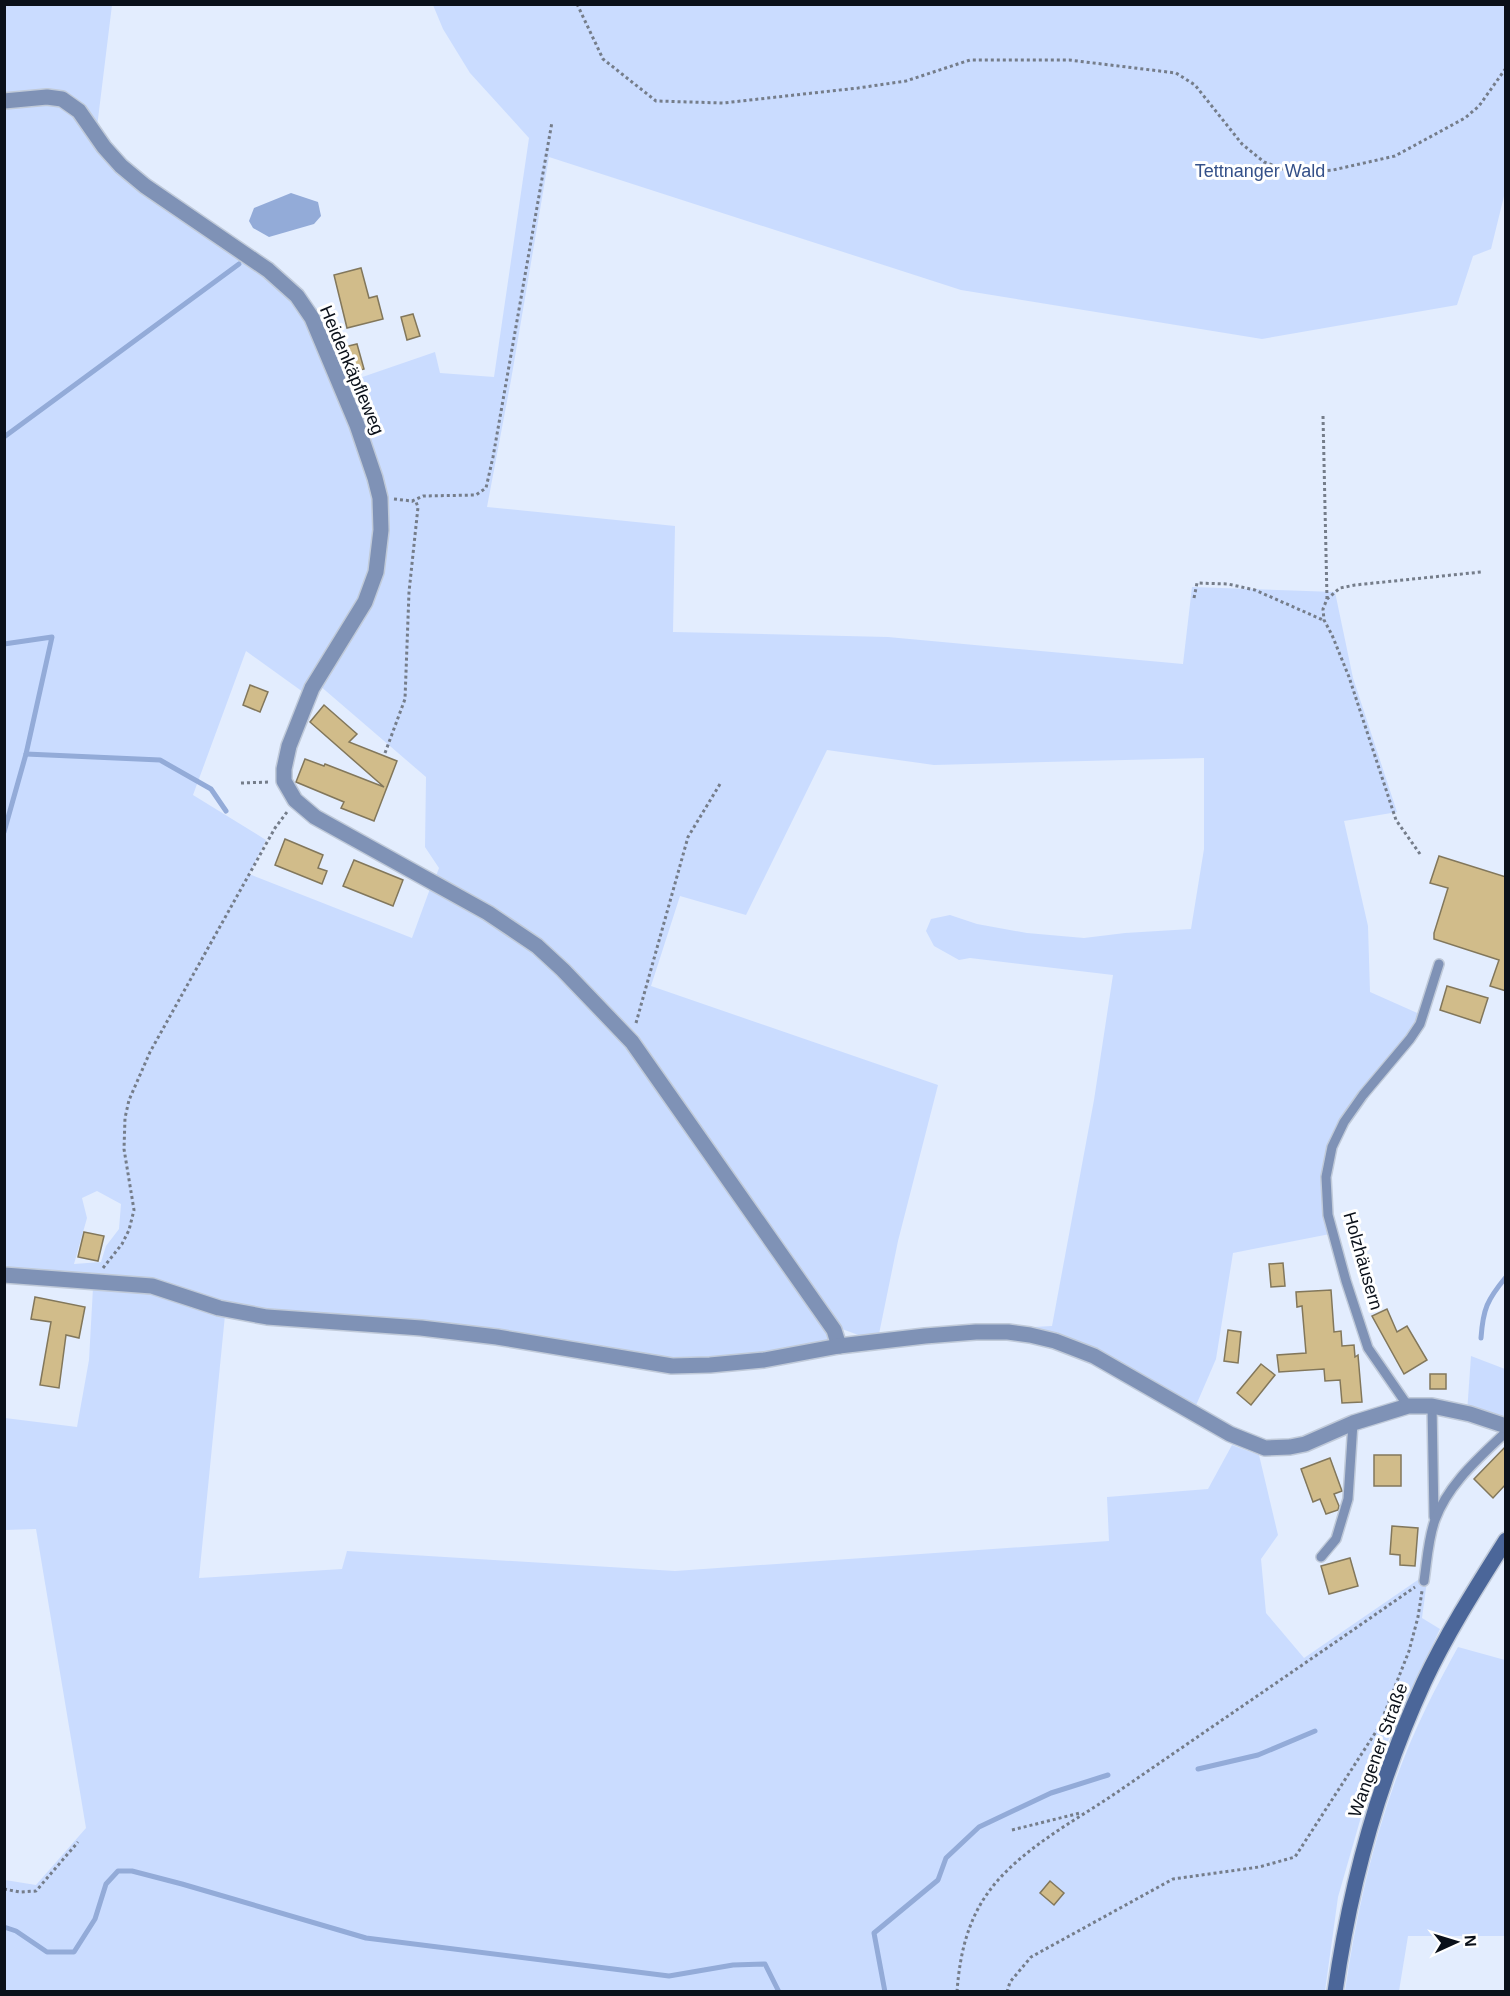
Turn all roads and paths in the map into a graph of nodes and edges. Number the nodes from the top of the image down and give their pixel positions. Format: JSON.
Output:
{"nodes":[{"id":1,"x":577,"y":4,"type":"edge"},
{"id":2,"x":1506,"y":68,"type":"edge"},
{"id":3,"x":4,"y":101,"type":"edge"},
{"id":4,"x":552,"y":122,"type":"dead end"},
{"id":5,"x":1323,"y":416,"type":"dead end"},
{"id":6,"x":1480,"y":572,"type":"dead end"},
{"id":7,"x":1194,"y":598,"type":"dead end"},
{"id":8,"x":1327,"y":599,"type":"junction"},
{"id":9,"x":1324,"y":620,"type":"junction"},
{"id":10,"x":385,"y":753,"type":"dead end"},
{"id":11,"x":284,"y":781,"type":"junction"},
{"id":12,"x":241,"y":783,"type":"dead end"},
{"id":13,"x":720,"y":784,"type":"dead end"},
{"id":14,"x":275,"y":828,"type":"dead end"},
{"id":15,"x":1420,"y":854,"type":"dead end"},
{"id":16,"x":1439,"y":964,"type":"dead end"},
{"id":17,"x":632,"y":1042,"type":"junction"},
{"id":18,"x":4,"y":1275,"type":"edge"},
{"id":19,"x":96,"y":1282,"type":"junction"},
{"id":20,"x":839,"y":1346,"type":"junction"},
{"id":21,"x":1408,"y":1406,"type":"junction"},
{"id":22,"x":1432,"y":1406,"type":"junction"},
{"id":23,"x":1353,"y":1423,"type":"junction"},
{"id":24,"x":1506,"y":1426,"type":"edge"},
{"id":25,"x":1506,"y":1432,"type":"edge"},
{"id":26,"x":1434,"y":1522,"type":"junction"},
{"id":27,"x":1506,"y":1540,"type":"edge"},
{"id":28,"x":1321,"y":1557,"type":"dead end"},
{"id":29,"x":1424,"y":1581,"type":"junction"},
{"id":30,"x":1085,"y":1812,"type":"junction"},
{"id":31,"x":1012,"y":1830,"type":"dead end"},
{"id":32,"x":78,"y":1842,"type":"dead end"},
{"id":33,"x":4,"y":1889,"type":"edge"},
{"id":34,"x":957,"y":1992,"type":"edge"},
{"id":35,"x":1007,"y":1992,"type":"edge"},
{"id":36,"x":1335,"y":1992,"type":"edge"}],
"edges":[{"from":1,"to":2,"type":"path"},
{"from":3,"to":11,"type":"street","name":"Heidenkäpfleweg"},
{"from":4,"to":10,"type":"path"},
{"from":5,"to":8,"type":"path"},
{"from":6,"to":8,"type":"path"},
{"from":7,"to":9,"type":"path"},
{"from":8,"to":9,"type":"path"},
{"from":9,"to":15,"type":"path"},
{"from":11,"to":12,"type":"path"},
{"from":11,"to":17,"type":"street"},
{"from":13,"to":17,"type":"path"},
{"from":14,"to":19,"type":"path"},
{"from":16,"to":21,"type":"lane","name":"Holzhäusern"},
{"from":17,"to":20,"type":"street"},
{"from":18,"to":19,"type":"street"},
{"from":19,"to":20,"type":"street"},
{"from":20,"to":23,"type":"street"},
{"from":21,"to":22,"type":"street"},
{"from":21,"to":23,"type":"street"},
{"from":22,"to":24,"type":"street"},
{"from":22,"to":26,"type":"lane"},
{"from":23,"to":28,"type":"lane"},
{"from":25,"to":26,"type":"lane"},
{"from":26,"to":29,"type":"lane"},
{"from":27,"to":36,"type":"main road","name":"Wangener Straße"},
{"from":29,"to":30,"type":"path"},
{"from":29,"to":35,"type":"path"},
{"from":30,"to":31,"type":"path"},
{"from":30,"to":34,"type":"path"},
{"from":32,"to":33,"type":"path"}]}
